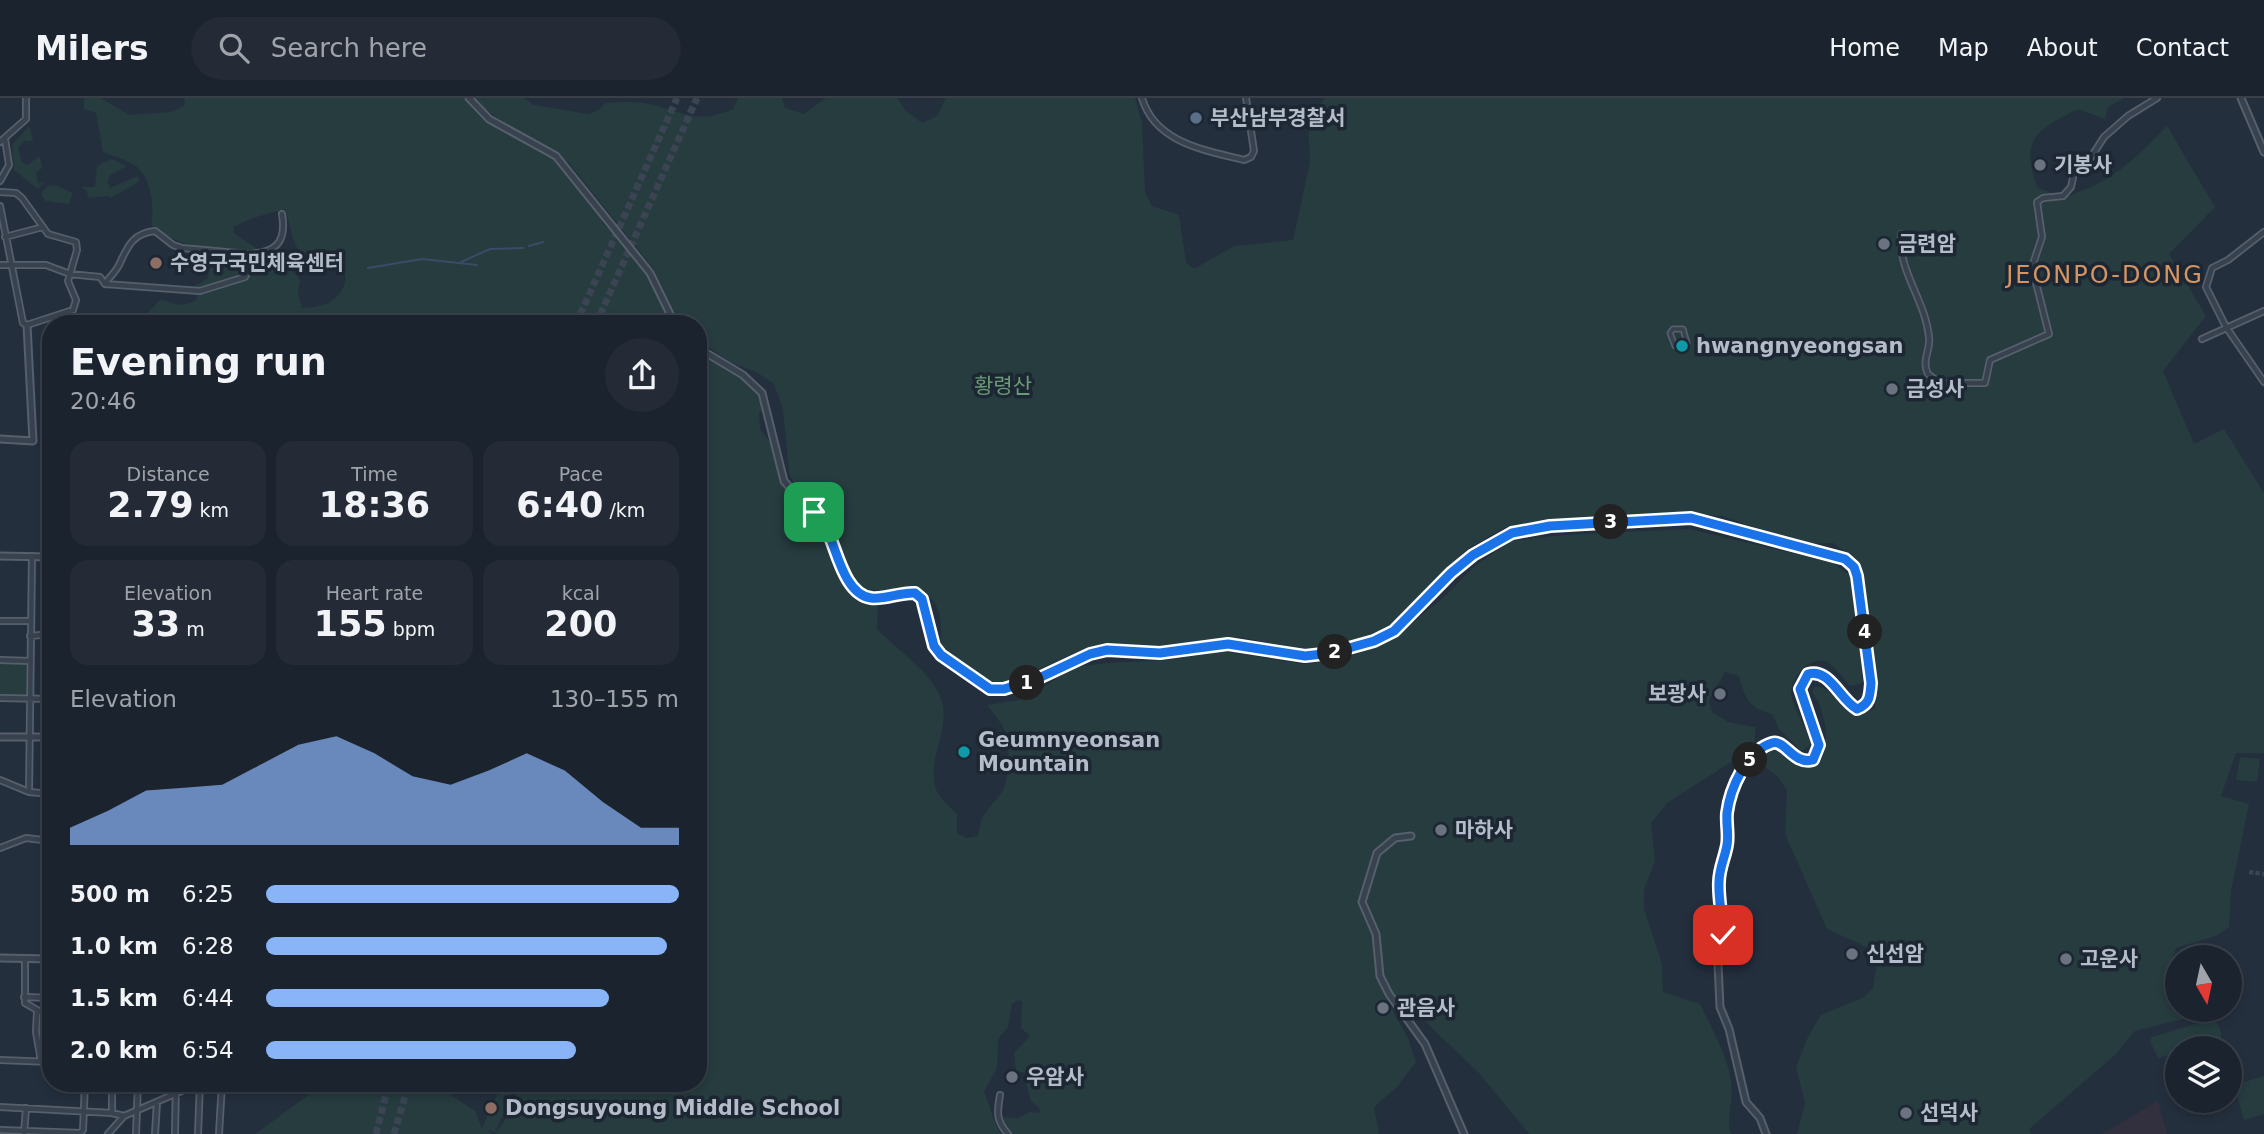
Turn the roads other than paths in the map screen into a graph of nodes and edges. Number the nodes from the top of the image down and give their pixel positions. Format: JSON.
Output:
{"nodes":[{"id":1,"x":26,"y":98,"type":"edge"},
{"id":2,"x":469,"y":98,"type":"edge"},
{"id":3,"x":1142,"y":98,"type":"edge"},
{"id":4,"x":1246,"y":98,"type":"edge"},
{"id":5,"x":2157,"y":98,"type":"edge"},
{"id":6,"x":2241,"y":98,"type":"edge"},
{"id":7,"x":3,"y":141,"type":"edge"},
{"id":8,"x":2264,"y":152,"type":"edge"},
{"id":9,"x":0,"y":181,"type":"edge"},
{"id":10,"x":0,"y":192,"type":"edge"},
{"id":11,"x":0,"y":206,"type":"edge"},
{"id":12,"x":282,"y":215,"type":"dead end"},
{"id":13,"x":43,"y":227,"type":"junction"},
{"id":14,"x":2,"y":228,"type":"edge"},
{"id":15,"x":2264,"y":232,"type":"edge"},
{"id":16,"x":1901,"y":233,"type":"dead end"},
{"id":17,"x":5,"y":237,"type":"junction"},
{"id":18,"x":248,"y":254,"type":"junction"},
{"id":19,"x":0,"y":265,"type":"edge"},
{"id":20,"x":10,"y":265,"type":"junction"},
{"id":21,"x":70,"y":274,"type":"junction"},
{"id":22,"x":105,"y":285,"type":"junction"},
{"id":23,"x":2264,"y":311,"type":"edge"},
{"id":24,"x":58,"y":315,"type":"edge"},
{"id":25,"x":671,"y":315,"type":"edge"},
{"id":26,"x":42,"y":320,"type":"edge"},
{"id":27,"x":27,"y":325,"type":"junction"},
{"id":28,"x":2226,"y":327,"type":"junction"},
{"id":29,"x":2202,"y":339,"type":"dead end"},
{"id":30,"x":1686,"y":343,"type":"joint"},
{"id":31,"x":707,"y":353,"type":"edge"},
{"id":32,"x":2264,"y":382,"type":"edge"},
{"id":33,"x":0,"y":439,"type":"edge"},
{"id":34,"x":0,"y":556,"type":"edge"},
{"id":35,"x":32,"y":556,"type":"junction"},
{"id":36,"x":42,"y":557,"type":"edge"},
{"id":37,"x":0,"y":621,"type":"edge"},
{"id":38,"x":30,"y":621,"type":"junction"},
{"id":39,"x":42,"y":635,"type":"edge"},
{"id":40,"x":30,"y":636,"type":"junction"},
{"id":41,"x":0,"y":660,"type":"edge"},
{"id":42,"x":30,"y":661,"type":"junction"},
{"id":43,"x":0,"y":698,"type":"edge"},
{"id":44,"x":29,"y":698,"type":"junction"},
{"id":45,"x":42,"y":699,"type":"edge"},
{"id":46,"x":0,"y":737,"type":"edge"},
{"id":47,"x":29,"y":737,"type":"junction"},
{"id":48,"x":42,"y":737,"type":"edge"},
{"id":49,"x":0,"y":780,"type":"edge"},
{"id":50,"x":29,"y":792,"type":"junction"},
{"id":51,"x":42,"y":793,"type":"edge"},
{"id":52,"x":1411,"y":836,"type":"dead end"},
{"id":53,"x":42,"y":840,"type":"edge"},
{"id":54,"x":0,"y":848,"type":"edge"},
{"id":55,"x":0,"y":958,"type":"edge"},
{"id":56,"x":25,"y":958,"type":"junction"},
{"id":57,"x":42,"y":958,"type":"edge"},
{"id":58,"x":24,"y":998,"type":"junction"},
{"id":59,"x":42,"y":998,"type":"edge"},
{"id":60,"x":37,"y":1012,"type":"junction"},
{"id":61,"x":42,"y":1014,"type":"edge"},
{"id":62,"x":0,"y":1060,"type":"edge"},
{"id":63,"x":41,"y":1061,"type":"joint"},
{"id":64,"x":85,"y":1092,"type":"edge"},
{"id":65,"x":112,"y":1092,"type":"edge"},
{"id":66,"x":138,"y":1092,"type":"edge"},
{"id":67,"x":200,"y":1092,"type":"edge"},
{"id":68,"x":221,"y":1092,"type":"edge"},
{"id":69,"x":176,"y":1093,"type":"joint"},
{"id":70,"x":1000,"y":1096,"type":"dead end"},
{"id":71,"x":157,"y":1102,"type":"junction"},
{"id":72,"x":0,"y":1107,"type":"edge"},
{"id":73,"x":26,"y":1108,"type":"junction"},
{"id":74,"x":84,"y":1111,"type":"junction"},
{"id":75,"x":137,"y":1111,"type":"junction"},
{"id":76,"x":112,"y":1113,"type":"junction"},
{"id":77,"x":124,"y":1116,"type":"junction"},
{"id":78,"x":115,"y":1125,"type":"junction"},
{"id":79,"x":0,"y":1130,"type":"edge"},
{"id":80,"x":24,"y":1132,"type":"edge"},
{"id":81,"x":108,"y":1134,"type":"edge"},
{"id":82,"x":114,"y":1134,"type":"edge"},
{"id":83,"x":136,"y":1134,"type":"edge"},
{"id":84,"x":155,"y":1134,"type":"edge"},
{"id":85,"x":174,"y":1134,"type":"edge"},
{"id":86,"x":198,"y":1134,"type":"edge"},
{"id":87,"x":219,"y":1134,"type":"edge"},
{"id":88,"x":1008,"y":1134,"type":"edge"},
{"id":89,"x":1464,"y":1134,"type":"edge"},
{"id":90,"x":1766,"y":1134,"type":"edge"}],
"edges":[{"from":1,"to":7,"type":"street"},
{"from":2,"to":25,"type":"street"},
{"from":3,"to":4,"type":"street"},
{"from":5,"to":16,"type":"street"},
{"from":6,"to":8,"type":"street"},
{"from":7,"to":9,"type":"street"},
{"from":10,"to":13,"type":"street"},
{"from":11,"to":14,"type":"street"},
{"from":12,"to":18,"type":"street"},
{"from":13,"to":17,"type":"street"},
{"from":13,"to":21,"type":"street"},
{"from":14,"to":17,"type":"street"},
{"from":15,"to":28,"type":"street"},
{"from":17,"to":20,"type":"street"},
{"from":18,"to":22,"type":"street"},
{"from":18,"to":22,"type":"street"},
{"from":19,"to":20,"type":"street"},
{"from":20,"to":21,"type":"street"},
{"from":20,"to":27,"type":"street"},
{"from":21,"to":22,"type":"street"},
{"from":21,"to":24,"type":"street"},
{"from":23,"to":28,"type":"street"},
{"from":26,"to":27,"type":"street"},
{"from":27,"to":33,"type":"street"},
{"from":28,"to":29,"type":"street"},
{"from":28,"to":32,"type":"street"},
{"from":30,"to":30,"type":"street"},
{"from":31,"to":90,"type":"street"},
{"from":34,"to":35,"type":"street"},
{"from":35,"to":36,"type":"street"},
{"from":35,"to":38,"type":"street"},
{"from":37,"to":38,"type":"street"},
{"from":38,"to":40,"type":"street"},
{"from":39,"to":40,"type":"street"},
{"from":40,"to":42,"type":"street"},
{"from":41,"to":42,"type":"street"},
{"from":42,"to":44,"type":"street"},
{"from":43,"to":44,"type":"street"},
{"from":44,"to":45,"type":"street"},
{"from":44,"to":47,"type":"street"},
{"from":46,"to":47,"type":"street"},
{"from":47,"to":48,"type":"street"},
{"from":47,"to":50,"type":"street"},
{"from":49,"to":50,"type":"street"},
{"from":50,"to":51,"type":"street"},
{"from":52,"to":89,"type":"street"},
{"from":53,"to":54,"type":"street"},
{"from":55,"to":56,"type":"street"},
{"from":56,"to":57,"type":"street"},
{"from":56,"to":58,"type":"street"},
{"from":58,"to":59,"type":"street"},
{"from":58,"to":60,"type":"street"},
{"from":60,"to":61,"type":"street"},
{"from":60,"to":63,"type":"street"},
{"from":62,"to":63,"type":"street"},
{"from":64,"to":74,"type":"street"},
{"from":65,"to":76,"type":"street"},
{"from":66,"to":75,"type":"street"},
{"from":67,"to":86,"type":"street"},
{"from":68,"to":87,"type":"street"},
{"from":69,"to":71,"type":"street"},
{"from":69,"to":85,"type":"street"},
{"from":70,"to":88,"type":"street"},
{"from":71,"to":75,"type":"street"},
{"from":71,"to":84,"type":"street"},
{"from":72,"to":73,"type":"street"},
{"from":73,"to":74,"type":"street"},
{"from":73,"to":80,"type":"street"},
{"from":74,"to":76,"type":"street"},
{"from":74,"to":80,"type":"street"},
{"from":75,"to":77,"type":"street"},
{"from":75,"to":83,"type":"street"},
{"from":76,"to":77,"type":"street"},
{"from":77,"to":78,"type":"street"},
{"from":78,"to":81,"type":"street"},
{"from":78,"to":82,"type":"street"},
{"from":79,"to":80,"type":"street"}]}
